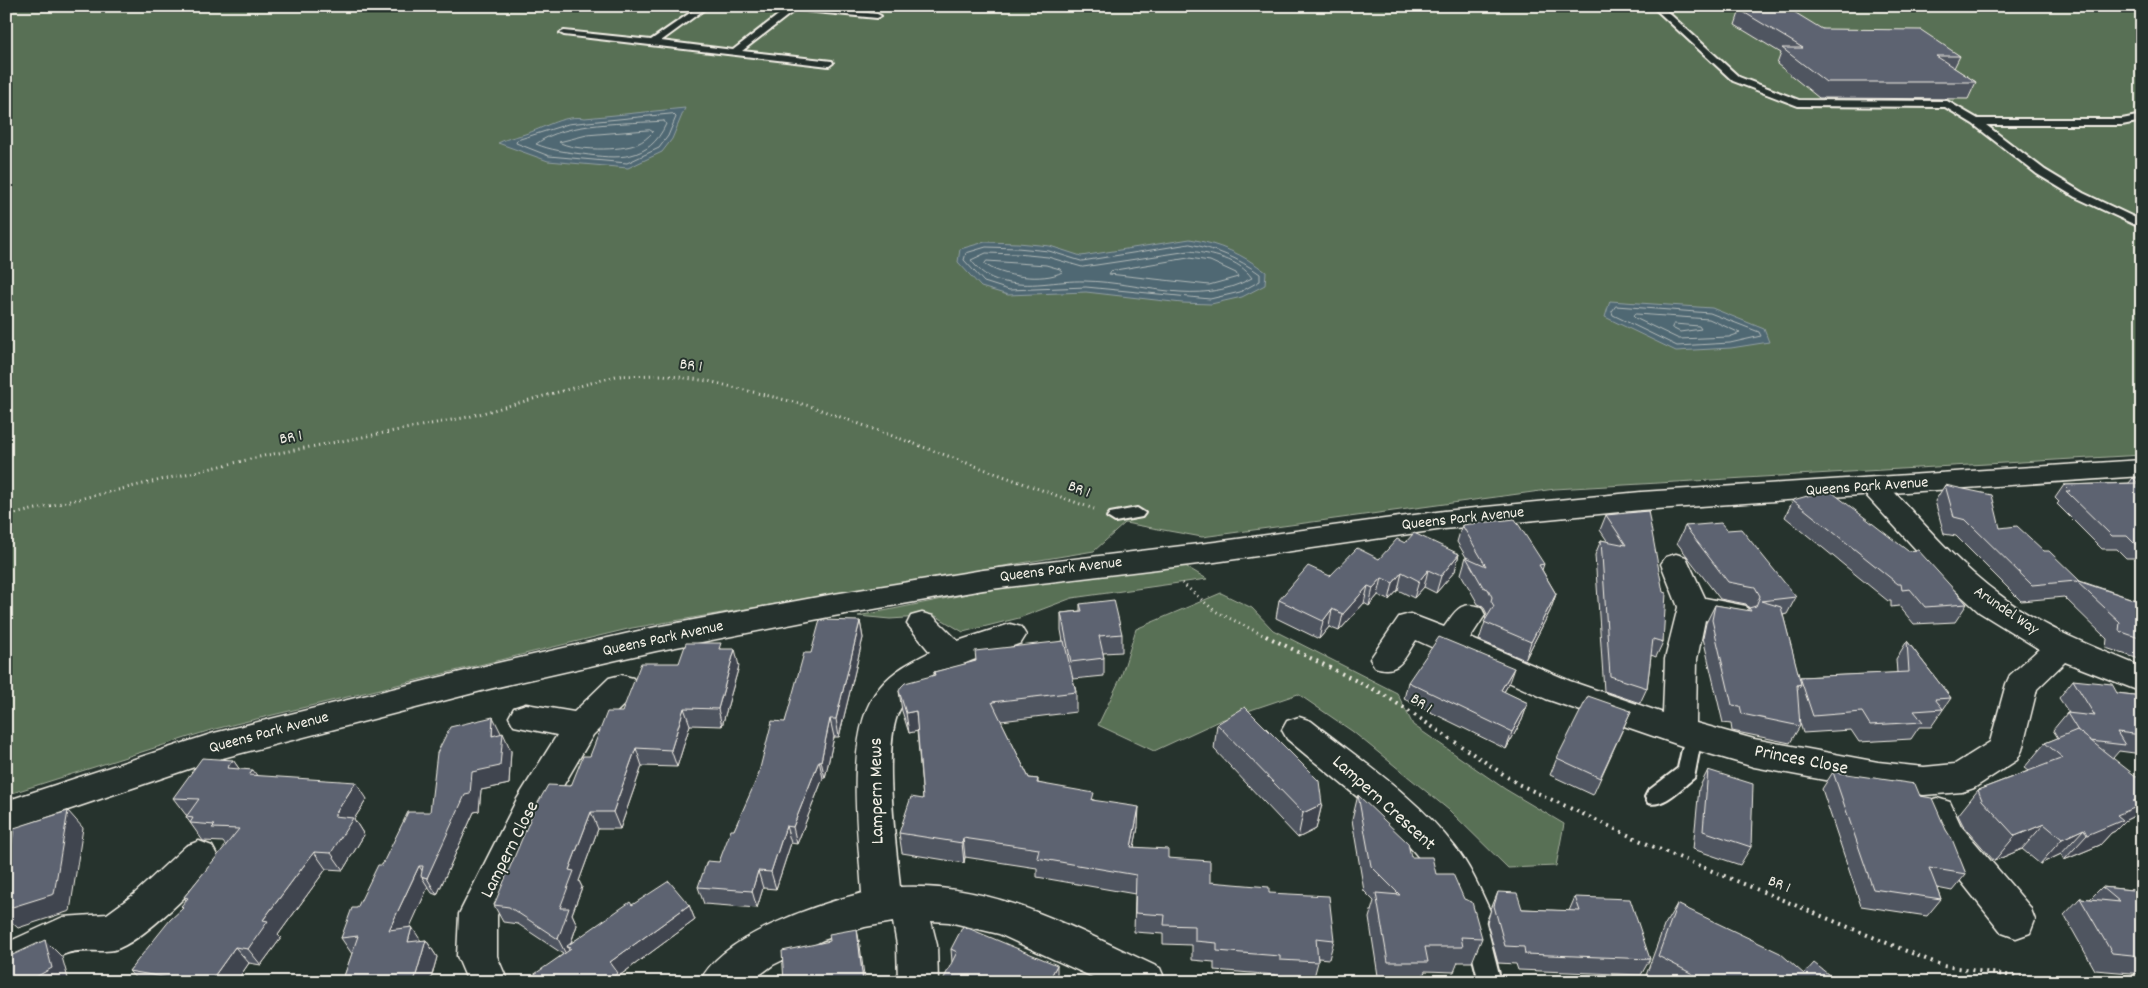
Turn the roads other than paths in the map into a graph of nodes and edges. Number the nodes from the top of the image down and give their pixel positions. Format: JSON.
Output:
{"nodes":[{"id":1,"x":705,"y":6,"type":"edge"},
{"id":2,"x":777,"y":6,"type":"edge"},
{"id":3,"x":1656,"y":6,"type":"edge"},
{"id":4,"x":793,"y":8,"type":"junction"},
{"id":5,"x":877,"y":16,"type":"dead end"},
{"id":6,"x":564,"y":33,"type":"dead end"},
{"id":7,"x":653,"y":43,"type":"junction"},
{"id":8,"x":735,"y":52,"type":"junction"},
{"id":9,"x":830,"y":63,"type":"dead end"},
{"id":10,"x":2142,"y":118,"type":"edge"},
{"id":11,"x":1976,"y":122,"type":"junction"},
{"id":12,"x":2142,"y":224,"type":"edge"},
{"id":13,"x":2142,"y":468,"type":"edge"},
{"id":14,"x":1874,"y":487,"type":"junction"},
{"id":15,"x":1137,"y":513,"type":"dead end"},
{"id":16,"x":1115,"y":517,"type":"road end"},
{"id":17,"x":1676,"y":564,"type":"dead end"},
{"id":18,"x":1693,"y":607,"type":"junction"},
{"id":19,"x":1735,"y":614,"type":"edge"},
{"id":20,"x":1470,"y":615,"type":"dead end"},
{"id":21,"x":922,"y":624,"type":"dead end"},
{"id":22,"x":1010,"y":635,"type":"dead end"},
{"id":23,"x":1450,"y":642,"type":"junction"},
{"id":24,"x":2060,"y":647,"type":"junction"},
{"id":25,"x":952,"y":655,"type":"junction"},
{"id":26,"x":1386,"y":659,"type":"dead end"},
{"id":27,"x":2142,"y":680,"type":"edge"},
{"id":28,"x":621,"y":688,"type":"dead end"},
{"id":29,"x":526,"y":717,"type":"dead end"},
{"id":30,"x":581,"y":726,"type":"junction"},
{"id":31,"x":1299,"y":730,"type":"dead end"},
{"id":32,"x":1686,"y":734,"type":"junction"},
{"id":33,"x":1924,"y":782,"type":"junction"},
{"id":34,"x":1655,"y":796,"type":"dead end"},
{"id":35,"x":6,"y":816,"type":"edge"},
{"id":36,"x":199,"y":857,"type":"dead end"},
{"id":37,"x":895,"y":904,"type":"junction"},
{"id":38,"x":1471,"y":911,"type":"joint"},
{"id":39,"x":2016,"y":920,"type":"dead end"},
{"id":40,"x":6,"y":963,"type":"edge"},
{"id":41,"x":488,"y":982,"type":"edge"},
{"id":42,"x":720,"y":982,"type":"edge"},
{"id":43,"x":918,"y":982,"type":"edge"},
{"id":44,"x":1146,"y":982,"type":"edge"},
{"id":45,"x":1490,"y":982,"type":"edge"}],
"edges":[{"from":1,"to":7,"type":"lane"},
{"from":2,"to":4,"type":"lane"},
{"from":3,"to":11,"type":"lane"},
{"from":4,"to":5,"type":"lane"},
{"from":4,"to":8,"type":"lane"},
{"from":6,"to":7,"type":"lane"},
{"from":7,"to":8,"type":"lane"},
{"from":8,"to":9,"type":"lane"},
{"from":10,"to":11,"type":"lane"},
{"from":11,"to":12,"type":"lane"},
{"from":13,"to":14,"type":"street","name":"Queens Park Avenue"},
{"from":14,"to":24,"type":"street","name":"Arundel Way"},
{"from":14,"to":35,"type":"street","name":"Queens Park Avenue"},
{"from":15,"to":16,"type":"lane"},
{"from":17,"to":18,"type":"street"},
{"from":18,"to":19,"type":"street"},
{"from":18,"to":32,"type":"street"},
{"from":20,"to":23,"type":"street"},
{"from":21,"to":25,"type":"street"},
{"from":22,"to":25,"type":"street","name":"Lampern Mews"},
{"from":23,"to":26,"type":"street","name":"Princes Close"},
{"from":23,"to":32,"type":"street","name":"Princes Close"},
{"from":24,"to":27,"type":"street","name":"Arundel Way"},
{"from":24,"to":33,"type":"street","name":"Princes Close"},
{"from":25,"to":37,"type":"street","name":"Lampern Mews"},
{"from":28,"to":30,"type":"street","name":"Lampern Close"},
{"from":29,"to":30,"type":"street"},
{"from":30,"to":41,"type":"street","name":"Lampern Close"},
{"from":31,"to":38,"type":"street","name":"Lampern Crescent"},
{"from":32,"to":33,"type":"street","name":"Princes Close"},
{"from":32,"to":34,"type":"lane"},
{"from":33,"to":39,"type":"street"},
{"from":36,"to":40,"type":"street"},
{"from":37,"to":42,"type":"street"},
{"from":37,"to":43,"type":"street"},
{"from":37,"to":44,"type":"street"},
{"from":38,"to":45,"type":"lane"}]}
